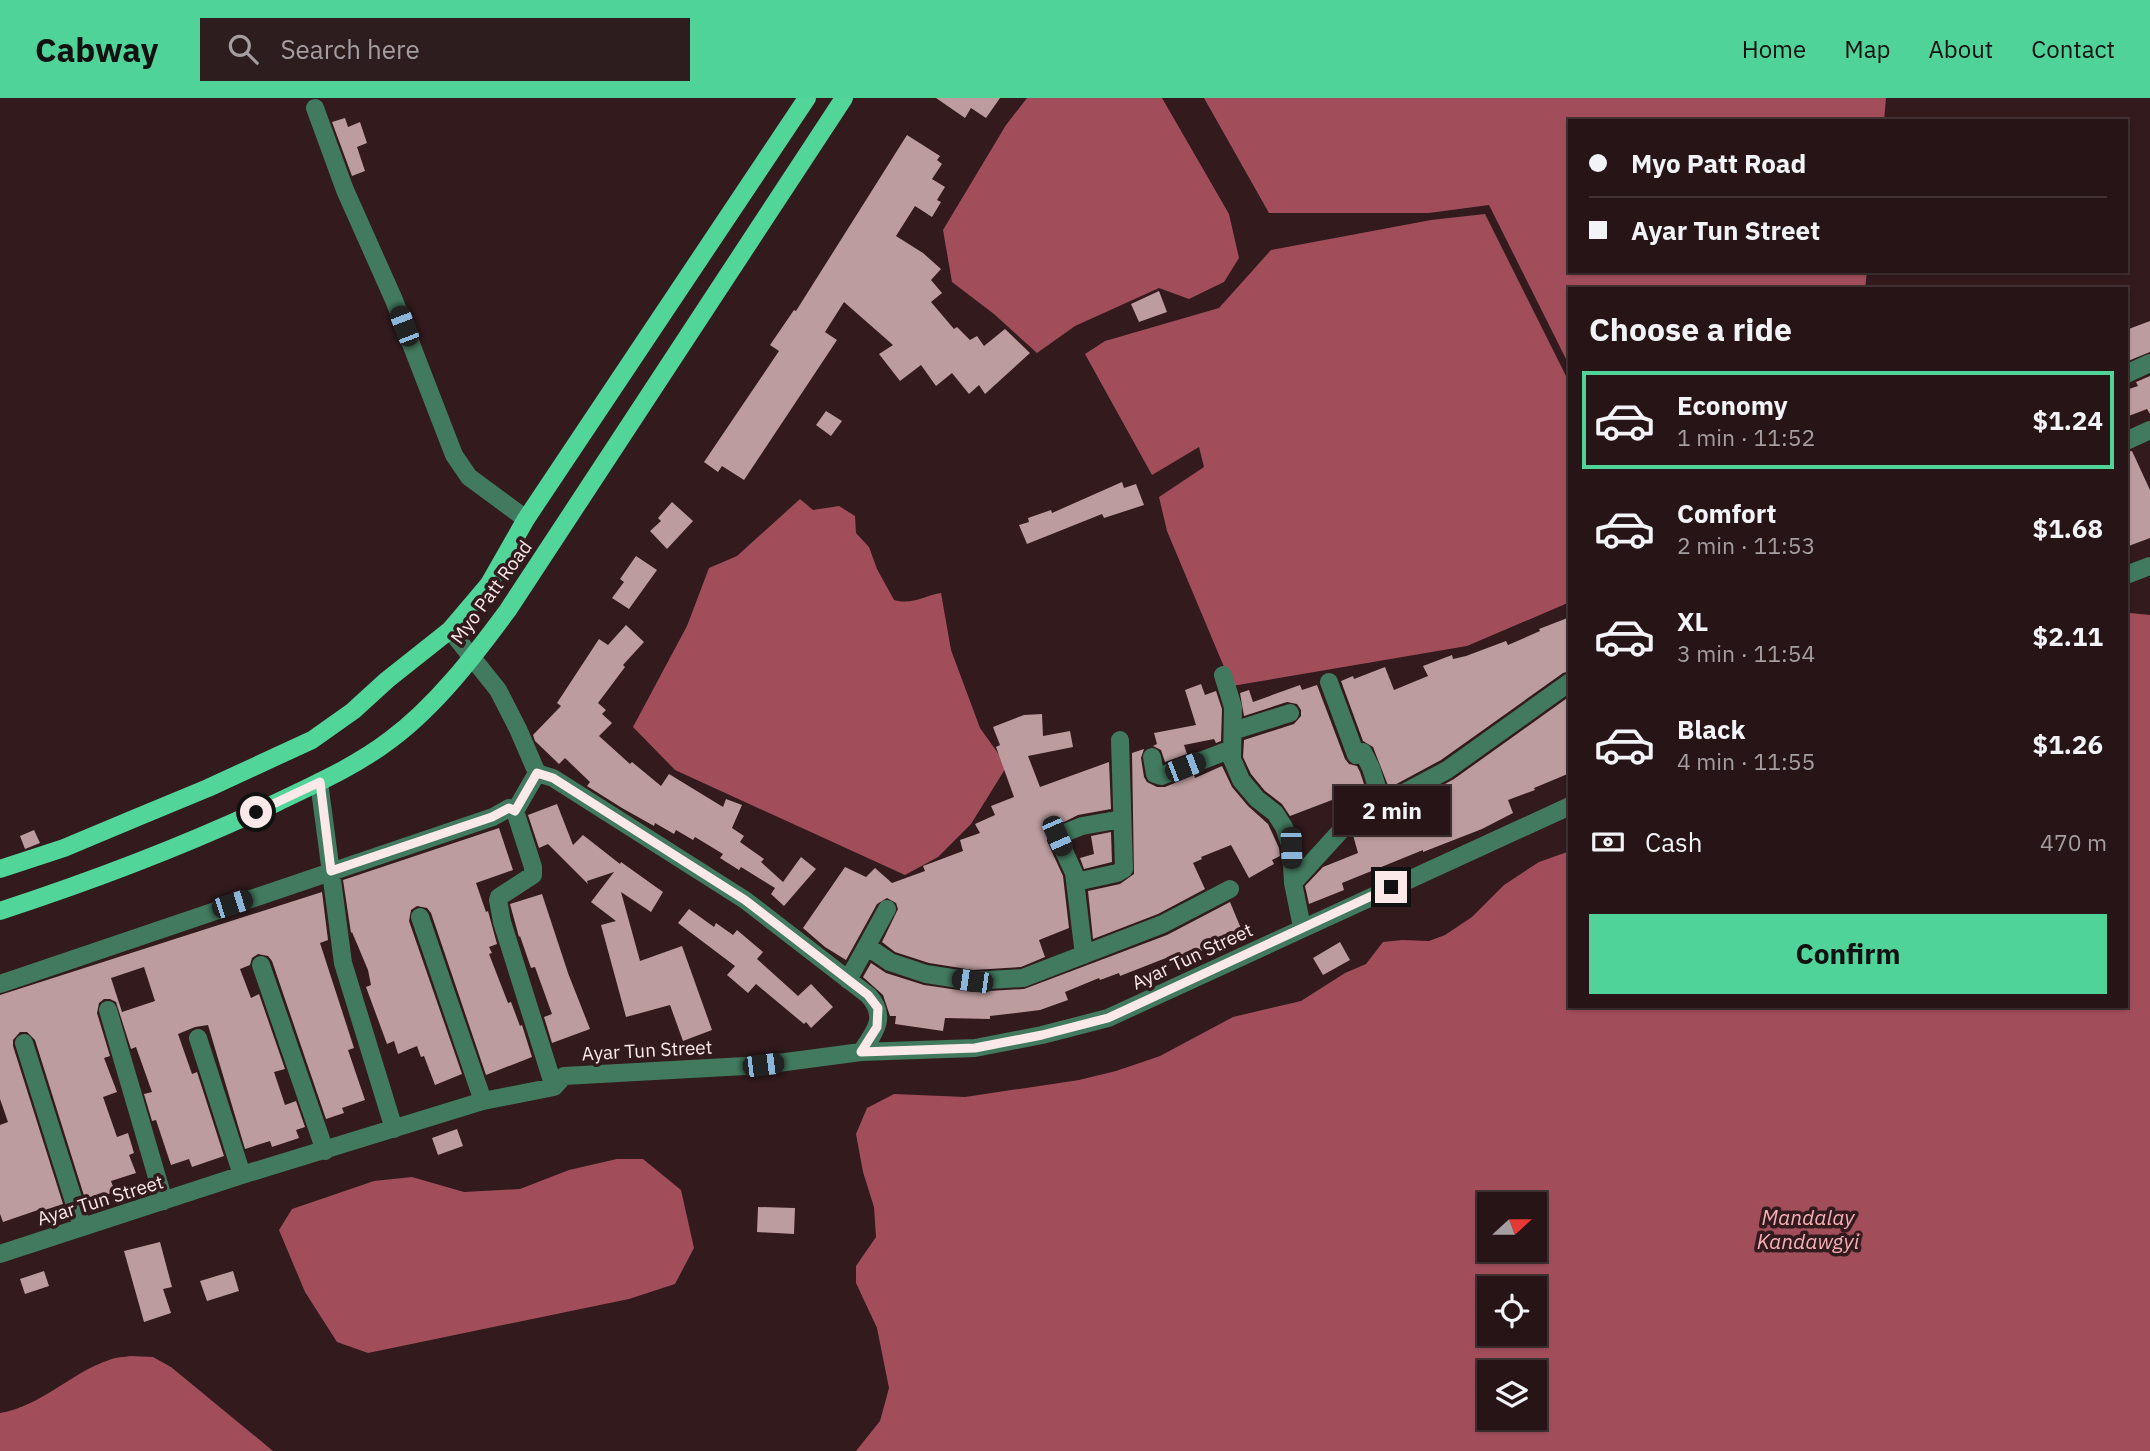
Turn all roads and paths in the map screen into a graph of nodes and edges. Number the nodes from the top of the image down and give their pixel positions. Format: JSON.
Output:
{"nodes":[{"id":1,"x":807,"y":98,"type":"edge"},
{"id":2,"x":844,"y":98,"type":"edge"},
{"id":3,"x":315,"y":108,"type":"dead end"},
{"id":4,"x":772,"y":153,"type":"junction"},
{"id":5,"x":796,"y":172,"type":"junction"},
{"id":6,"x":2150,"y":363,"type":"edge"},
{"id":7,"x":2128,"y":373,"type":"edge"},
{"id":8,"x":2150,"y":430,"type":"edge"},
{"id":9,"x":2128,"y":440,"type":"edge"},
{"id":10,"x":526,"y":519,"type":"junction"},
{"id":11,"x":2150,"y":566,"type":"edge"},
{"id":12,"x":2128,"y":574,"type":"edge"},
{"id":13,"x":450,"y":629,"type":"junction"},
{"id":14,"x":471,"y":657,"type":"junction"},
{"id":15,"x":1223,"y":675,"type":"dead end"},
{"id":16,"x":1329,"y":682,"type":"dead end"},
{"id":17,"x":1568,"y":683,"type":"edge"},
{"id":18,"x":1290,"y":713,"type":"dead end"},
{"id":19,"x":1120,"y":740,"type":"dead end"},
{"id":20,"x":1232,"y":740,"type":"junction"},
{"id":21,"x":1152,"y":757,"type":"dead end"},
{"id":22,"x":537,"y":773,"type":"junction"},
{"id":23,"x":320,"y":782,"type":"junction"},
{"id":24,"x":1382,"y":803,"type":"junction"},
{"id":25,"x":1568,"y":807,"type":"edge"},
{"id":26,"x":515,"y":811,"type":"junction"},
{"id":27,"x":1122,"y":819,"type":"junction"},
{"id":28,"x":0,"y":869,"type":"edge"},
{"id":29,"x":331,"y":871,"type":"junction"},
{"id":30,"x":1076,"y":882,"type":"junction"},
{"id":31,"x":1293,"y":883,"type":"junction"},
{"id":32,"x":1230,"y":889,"type":"dead end"},
{"id":33,"x":887,"y":909,"type":"dead end"},
{"id":34,"x":0,"y":911,"type":"edge"},
{"id":35,"x":420,"y":917,"type":"dead end"},
{"id":36,"x":1303,"y":927,"type":"junction"},
{"id":37,"x":868,"y":947,"type":"junction"},
{"id":38,"x":1084,"y":955,"type":"junction"},
{"id":39,"x":261,"y":965,"type":"dead end"},
{"id":40,"x":848,"y":980,"type":"junction"},
{"id":41,"x":0,"y":984,"type":"edge"},
{"id":42,"x":108,"y":1010,"type":"dead end"},
{"id":43,"x":198,"y":1038,"type":"dead end"},
{"id":44,"x":24,"y":1043,"type":"dead end"},
{"id":45,"x":861,"y":1052,"type":"junction"},
{"id":46,"x":554,"y":1087,"type":"junction"},
{"id":47,"x":482,"y":1101,"type":"junction"},
{"id":48,"x":394,"y":1129,"type":"junction"},
{"id":49,"x":325,"y":1151,"type":"junction"},
{"id":50,"x":242,"y":1175,"type":"junction"},
{"id":51,"x":164,"y":1201,"type":"junction"},
{"id":52,"x":82,"y":1227,"type":"junction"},
{"id":53,"x":0,"y":1254,"type":"edge"}],
"edges":[{"from":1,"to":4,"type":"main road","name":"Myo Patt Road"},
{"from":2,"to":5,"type":"main road","name":"Myo Patt Road"},
{"from":3,"to":10,"type":"street"},
{"from":4,"to":5,"type":"main road"},
{"from":4,"to":10,"type":"main road","name":"Myo Patt Road"},
{"from":5,"to":14,"type":"main road","name":"Myo Patt Road"},
{"from":6,"to":7,"type":"street"},
{"from":8,"to":9,"type":"street"},
{"from":10,"to":13,"type":"main road","name":"Myo Patt Road"},
{"from":11,"to":12,"type":"street"},
{"from":13,"to":14,"type":"street"},
{"from":13,"to":28,"type":"main road","name":"Myo Patt Road"},
{"from":14,"to":22,"type":"street"},
{"from":14,"to":23,"type":"main road","name":"Myo Patt Road"},
{"from":15,"to":20,"type":"street"},
{"from":16,"to":24,"type":"street"},
{"from":17,"to":24,"type":"street"},
{"from":18,"to":20,"type":"street"},
{"from":19,"to":27,"type":"street"},
{"from":20,"to":21,"type":"street"},
{"from":20,"to":31,"type":"street"},
{"from":22,"to":26,"type":"street"},
{"from":22,"to":40,"type":"street"},
{"from":23,"to":29,"type":"street"},
{"from":23,"to":34,"type":"main road","name":"Myo Patt Road"},
{"from":24,"to":31,"type":"street"},
{"from":25,"to":36,"type":"street","name":"Ayar Tun Street"},
{"from":26,"to":29,"type":"street"},
{"from":26,"to":46,"type":"street"},
{"from":27,"to":30,"type":"street"},
{"from":27,"to":30,"type":"street"},
{"from":29,"to":41,"type":"street"},
{"from":29,"to":48,"type":"street"},
{"from":30,"to":38,"type":"street"},
{"from":31,"to":36,"type":"street"},
{"from":32,"to":38,"type":"street"},
{"from":33,"to":37,"type":"street"},
{"from":35,"to":47,"type":"street"},
{"from":36,"to":45,"type":"street","name":"Ayar Tun Street"},
{"from":37,"to":38,"type":"street"},
{"from":37,"to":40,"type":"street"},
{"from":39,"to":49,"type":"street"},
{"from":40,"to":45,"type":"street"},
{"from":42,"to":51,"type":"street"},
{"from":43,"to":50,"type":"street"},
{"from":44,"to":52,"type":"street"},
{"from":45,"to":46,"type":"street","name":"Ayar Tun Street"},
{"from":46,"to":47,"type":"street","name":"Ayar Tun Street"},
{"from":47,"to":48,"type":"street","name":"Ayar Tun Street"},
{"from":48,"to":49,"type":"street","name":"Ayar Tun Street"},
{"from":49,"to":50,"type":"street","name":"Ayar Tun Street"},
{"from":50,"to":51,"type":"street","name":"Ayar Tun Street"},
{"from":51,"to":52,"type":"street","name":"Ayar Tun Street"},
{"from":52,"to":53,"type":"street","name":"Ayar Tun Street"}]}
